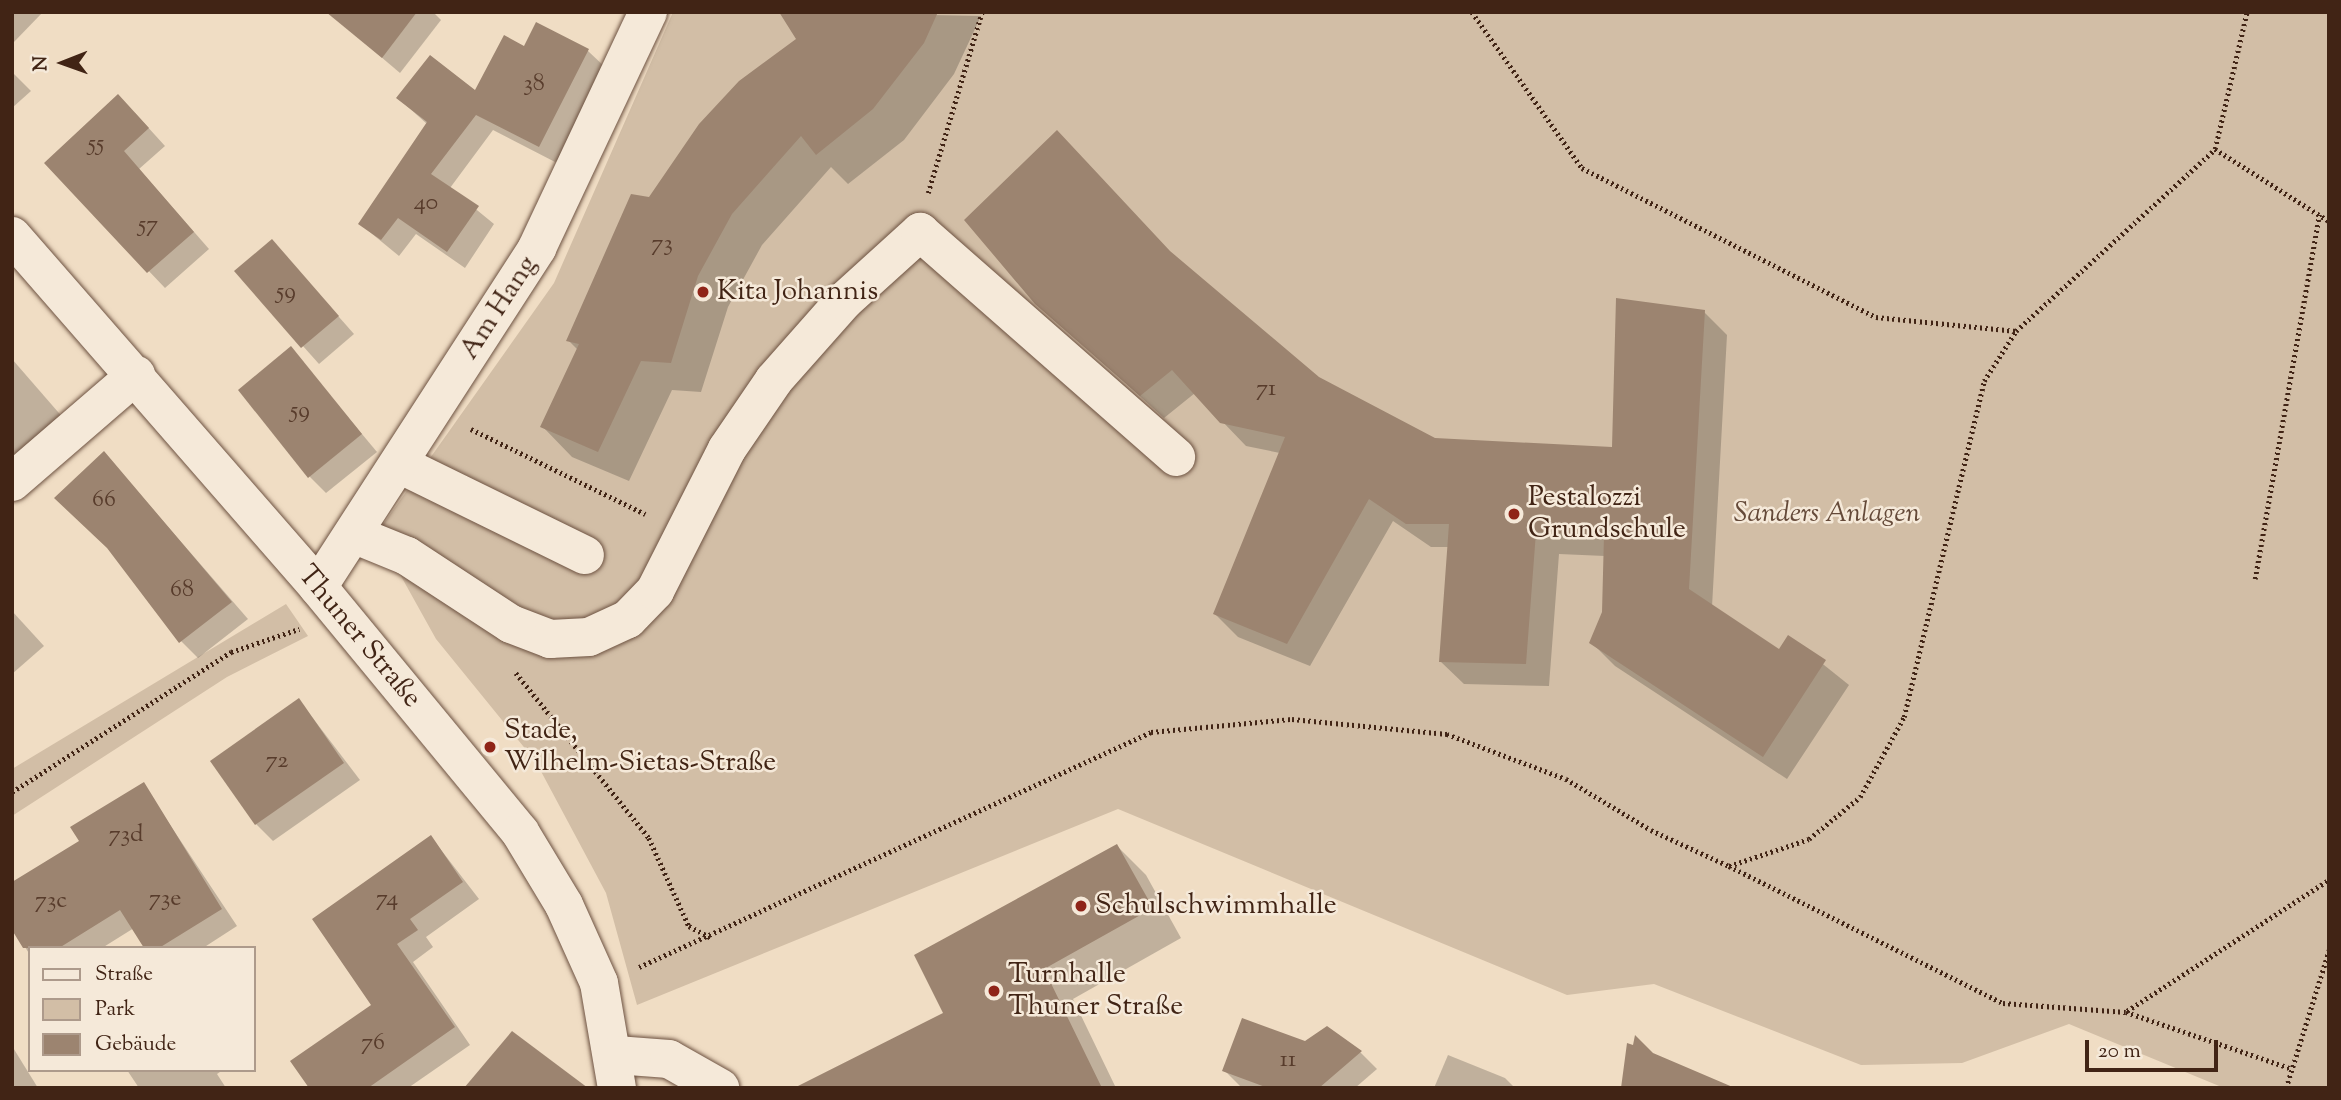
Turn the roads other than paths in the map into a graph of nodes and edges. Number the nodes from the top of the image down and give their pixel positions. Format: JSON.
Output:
{"nodes":[{"id":1,"x":649,"y":12,"type":"edge"},
{"id":2,"x":12,"y":236,"type":"edge"},
{"id":3,"x":136,"y":375,"type":"junction"},
{"id":4,"x":1176,"y":457,"type":"dead end"},
{"id":5,"x":398,"y":464,"type":"junction"},
{"id":6,"x":12,"y":482,"type":"edge"},
{"id":7,"x":353,"y":534,"type":"junction"},
{"id":8,"x":585,"y":555,"type":"dead end"},
{"id":9,"x":329,"y":601,"type":"junction"},
{"id":10,"x":617,"y":1071,"type":"edge"},
{"id":11,"x":720,"y":1088,"type":"edge"}],
"edges":[{"from":1,"to":5,"type":"street","name":"Am Hang"},
{"from":2,"to":3,"type":"street","name":"Thuner Straße"},
{"from":3,"to":6,"type":"street"},
{"from":3,"to":9,"type":"street","name":"Thuner Straße"},
{"from":4,"to":7,"type":"street"},
{"from":5,"to":7,"type":"street","name":"Am Hang"},
{"from":5,"to":8,"type":"street"},
{"from":7,"to":9,"type":"street","name":"Am Hang"},
{"from":9,"to":10,"type":"street","name":"Thuner Straße"},
{"from":10,"to":11,"type":"street"}]}
